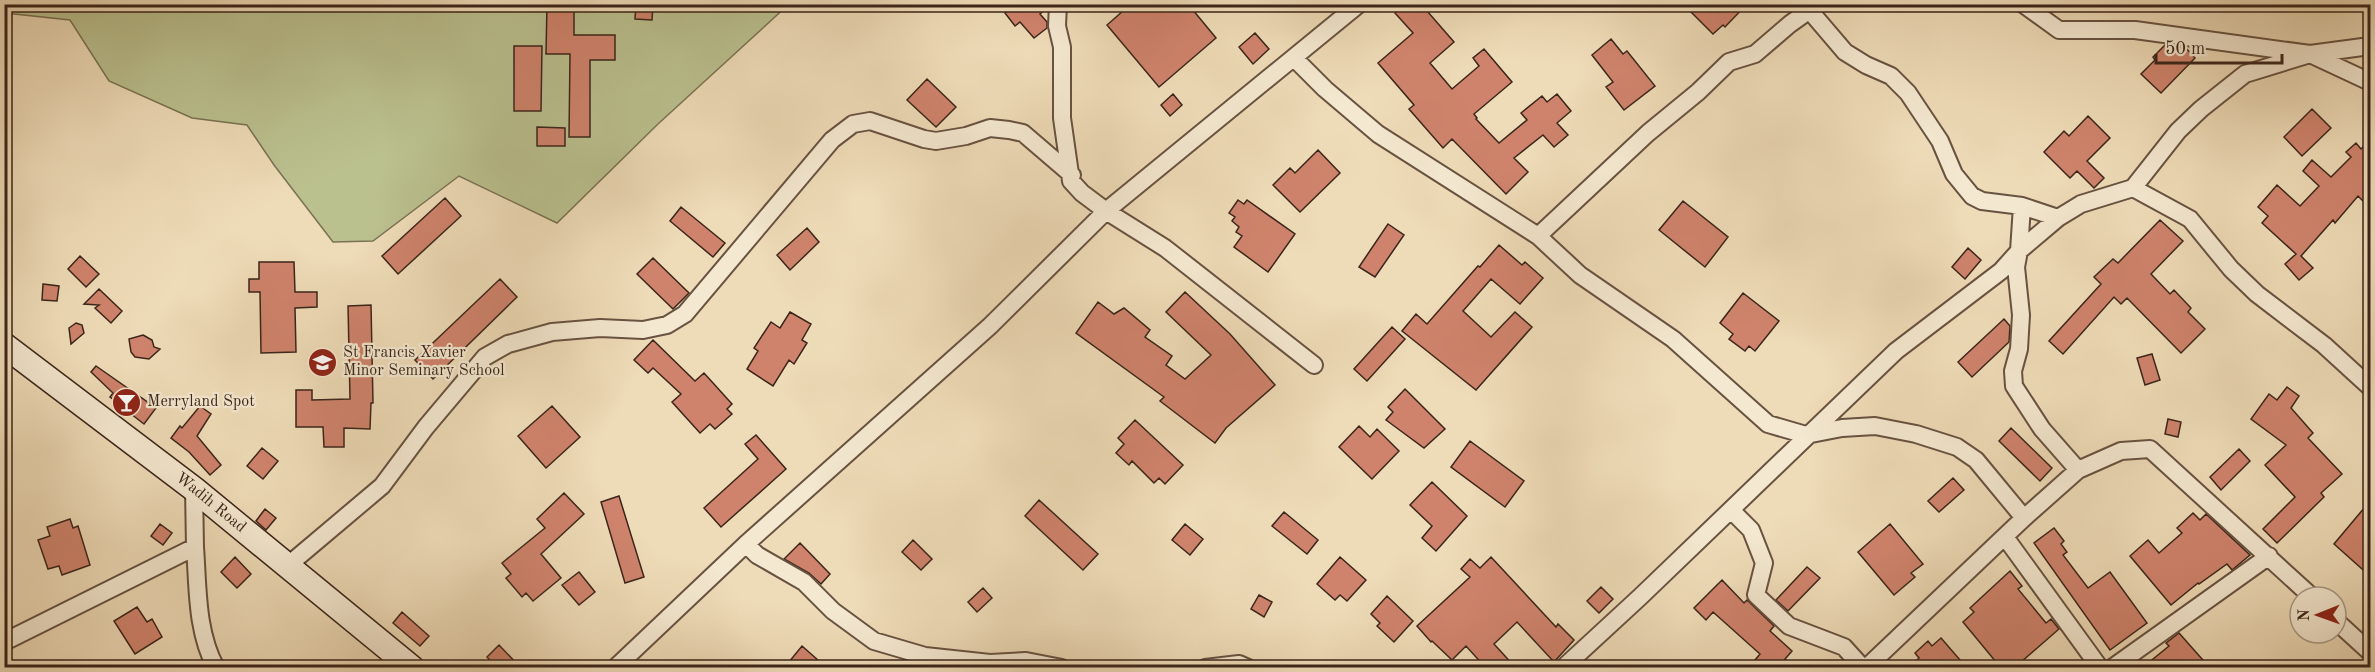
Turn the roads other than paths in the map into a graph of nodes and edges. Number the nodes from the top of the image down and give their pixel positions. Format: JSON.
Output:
{"nodes":[{"id":1,"x":1058,"y":4,"type":"edge"},
{"id":2,"x":1359,"y":4,"type":"edge"},
{"id":3,"x":2023,"y":4,"type":"edge"},
{"id":4,"x":1814,"y":8,"type":"edge"},
{"id":5,"x":2370,"y":46,"type":"edge"},
{"id":6,"x":2310,"y":54,"type":"junction"},
{"id":7,"x":1294,"y":58,"type":"junction"},
{"id":8,"x":2370,"y":82,"type":"edge"},
{"id":9,"x":1072,"y":175,"type":"junction"},
{"id":10,"x":2133,"y":188,"type":"junction"},
{"id":11,"x":2022,"y":206,"type":"junction"},
{"id":12,"x":1106,"y":211,"type":"junction"},
{"id":13,"x":2058,"y":218,"type":"junction"},
{"id":14,"x":1538,"y":236,"type":"junction"},
{"id":15,"x":2019,"y":251,"type":"junction"},
{"id":16,"x":7,"y":350,"type":"edge"},
{"id":17,"x":1314,"y":365,"type":"dead end"},
{"id":18,"x":2370,"y":387,"type":"edge"},
{"id":19,"x":1806,"y":435,"type":"junction"},
{"id":20,"x":2078,"y":470,"type":"junction"},
{"id":21,"x":194,"y":489,"type":"junction"},
{"id":22,"x":1731,"y":510,"type":"junction"},
{"id":23,"x":2024,"y":518,"type":"junction"},
{"id":24,"x":2005,"y":537,"type":"junction"},
{"id":25,"x":746,"y":544,"type":"junction"},
{"id":26,"x":195,"y":547,"type":"junction"},
{"id":27,"x":2269,"y":556,"type":"junction"},
{"id":28,"x":286,"y":567,"type":"junction"},
{"id":29,"x":2299,"y":585,"type":"edge"},
{"id":30,"x":2348,"y":632,"type":"edge"},
{"id":31,"x":4,"y":642,"type":"edge"},
{"id":32,"x":2370,"y":652,"type":"edge"},
{"id":33,"x":216,"y":668,"type":"edge"},
{"id":34,"x":412,"y":668,"type":"edge"},
{"id":35,"x":615,"y":668,"type":"edge"},
{"id":36,"x":1062,"y":668,"type":"edge"},
{"id":37,"x":1205,"y":668,"type":"edge"},
{"id":38,"x":1248,"y":668,"type":"edge"},
{"id":39,"x":1563,"y":668,"type":"edge"},
{"id":40,"x":1865,"y":668,"type":"edge"},
{"id":41,"x":2100,"y":668,"type":"edge"},
{"id":42,"x":2112,"y":668,"type":"edge"}],
"edges":[{"from":1,"to":9,"type":"street"},
{"from":2,"to":7,"type":"street"},
{"from":3,"to":6,"type":"street"},
{"from":4,"to":11,"type":"street"},
{"from":4,"to":14,"type":"street"},
{"from":5,"to":6,"type":"street"},
{"from":6,"to":8,"type":"street"},
{"from":6,"to":10,"type":"street"},
{"from":7,"to":12,"type":"street"},
{"from":7,"to":14,"type":"street"},
{"from":9,"to":12,"type":"street"},
{"from":9,"to":28,"type":"street"},
{"from":10,"to":13,"type":"street"},
{"from":10,"to":18,"type":"street"},
{"from":11,"to":13,"type":"street"},
{"from":11,"to":15,"type":"street"},
{"from":12,"to":17,"type":"street"},
{"from":12,"to":25,"type":"street"},
{"from":13,"to":15,"type":"street"},
{"from":14,"to":19,"type":"street"},
{"from":15,"to":19,"type":"street"},
{"from":15,"to":20,"type":"street"},
{"from":16,"to":21,"type":"street","name":"Wadih Road"},
{"from":19,"to":22,"type":"street"},
{"from":19,"to":23,"type":"street"},
{"from":20,"to":23,"type":"street"},
{"from":20,"to":27,"type":"street"},
{"from":21,"to":26,"type":"street"},
{"from":21,"to":28,"type":"street","name":"Wadih Road"},
{"from":22,"to":39,"type":"street"},
{"from":22,"to":40,"type":"street"},
{"from":23,"to":24,"type":"street"},
{"from":24,"to":40,"type":"street"},
{"from":24,"to":41,"type":"street"},
{"from":25,"to":35,"type":"street"},
{"from":25,"to":36,"type":"street"},
{"from":26,"to":31,"type":"street"},
{"from":26,"to":33,"type":"street"},
{"from":27,"to":29,"type":"street"},
{"from":27,"to":42,"type":"street"},
{"from":28,"to":34,"type":"street","name":"Wadih Road"},
{"from":30,"to":32,"type":"street"},
{"from":37,"to":38,"type":"street"}]}
